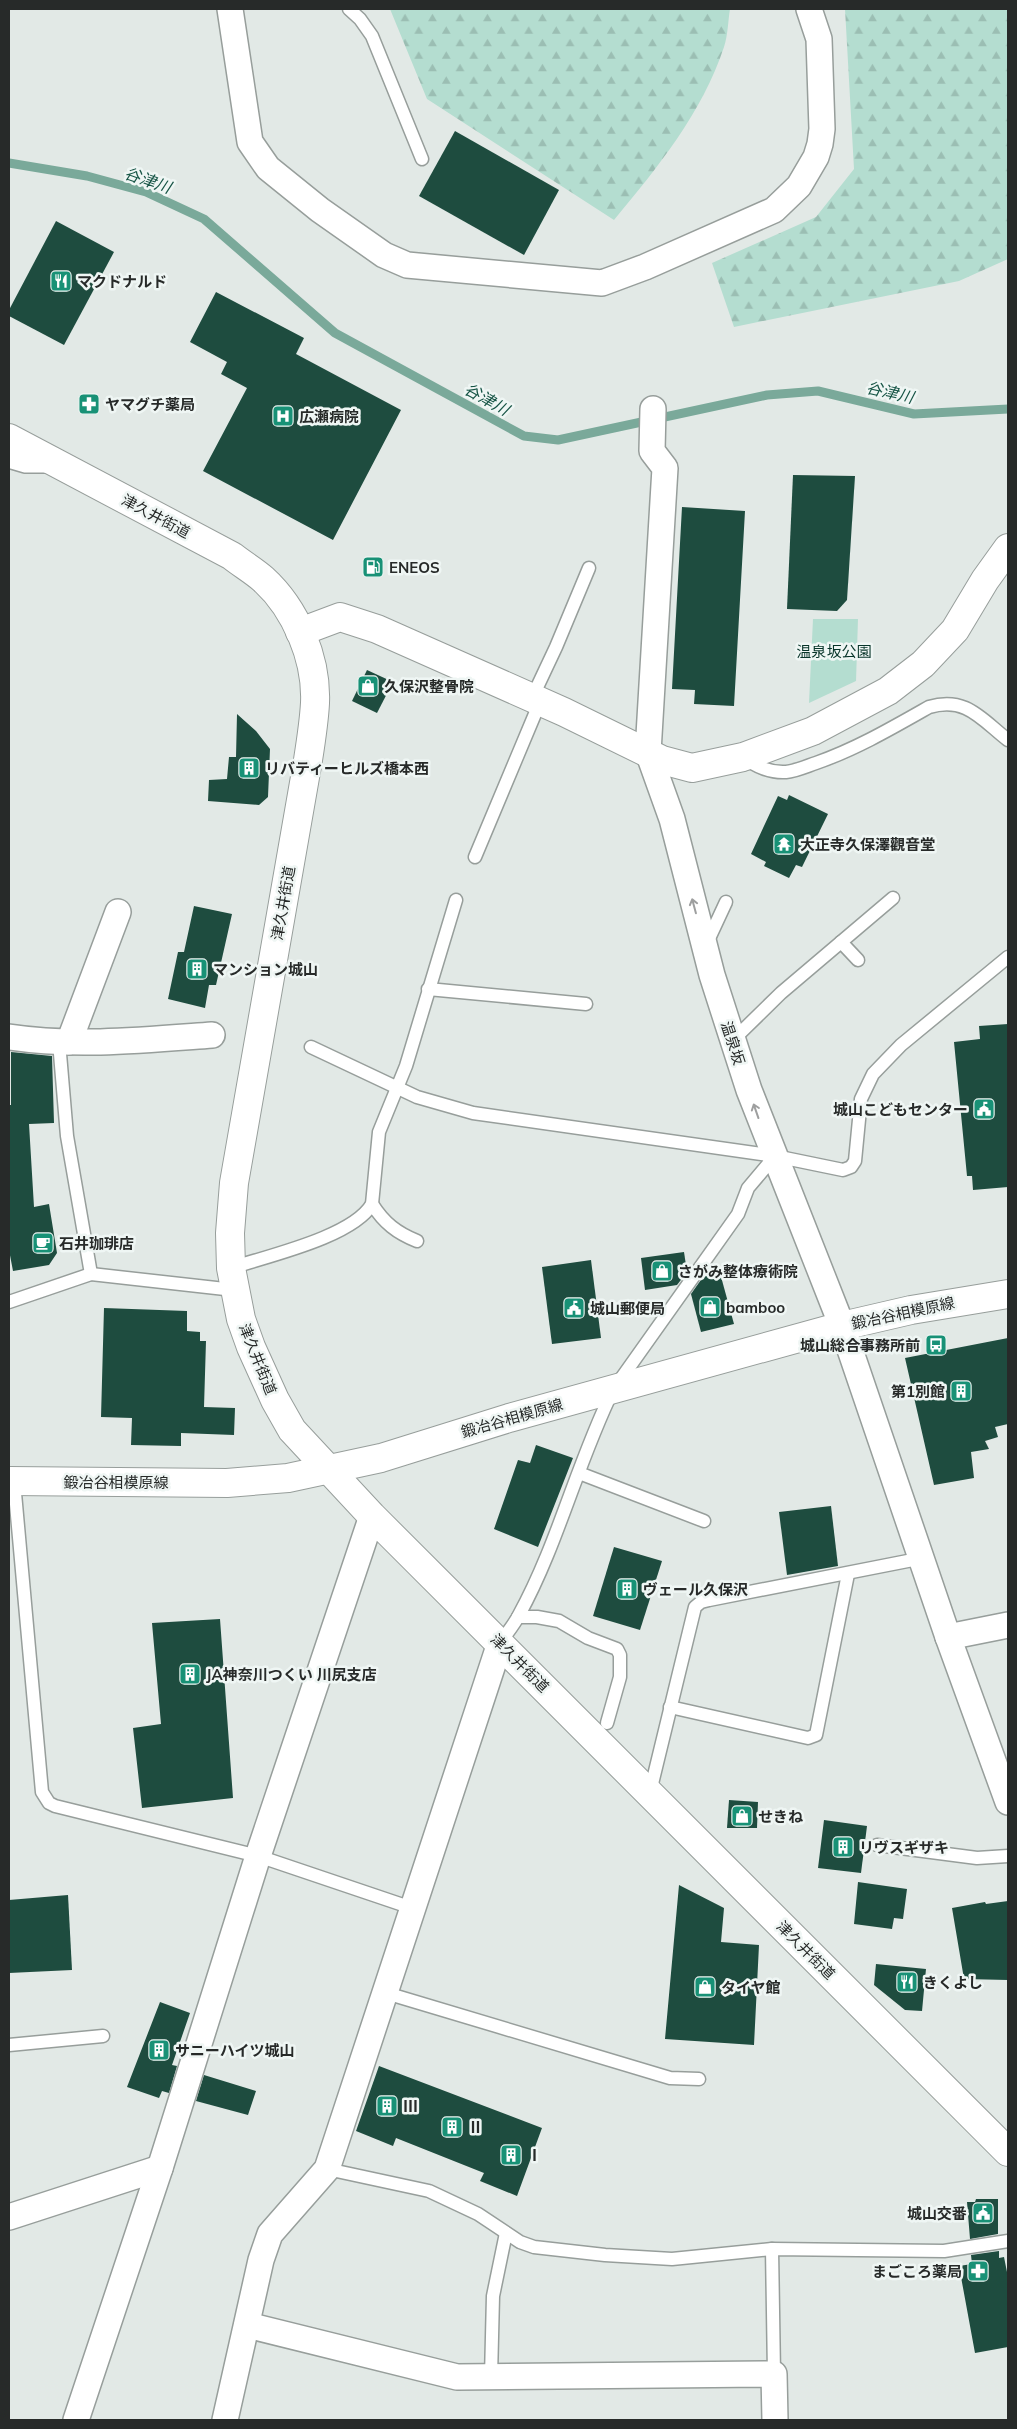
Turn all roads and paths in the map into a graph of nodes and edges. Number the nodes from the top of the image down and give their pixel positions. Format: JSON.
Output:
{"nodes":[{"id":1,"x":230,"y":9,"type":"edge"},
{"id":2,"x":349,"y":9,"type":"edge"},
{"id":3,"x":809,"y":9,"type":"edge"},
{"id":4,"x":422,"y":159,"type":"dead end"},
{"id":5,"x":653,"y":409,"type":"dead end"},
{"id":6,"x":9,"y":438,"type":"edge"},
{"id":7,"x":9,"y":455,"type":"edge"},
{"id":8,"x":50,"y":460,"type":"junction"},
{"id":9,"x":1008,"y":548,"type":"edge"},
{"id":10,"x":589,"y":568,"type":"dead end"},
{"id":11,"x":300,"y":632,"type":"junction"},
{"id":12,"x":536,"y":700,"type":"junction"},
{"id":13,"x":1008,"y":740,"type":"edge"},
{"id":14,"x":648,"y":752,"type":"junction"},
{"id":15,"x":743,"y":757,"type":"junction"},
{"id":16,"x":475,"y":856,"type":"dead end"},
{"id":17,"x":893,"y":898,"type":"dead end"},
{"id":18,"x":456,"y":900,"type":"dead end"},
{"id":19,"x":726,"y":902,"type":"dead end"},
{"id":20,"x":118,"y":912,"type":"dead end"},
{"id":21,"x":841,"y":942,"type":"junction"},
{"id":22,"x":705,"y":948,"type":"junction"},
{"id":23,"x":1008,"y":957,"type":"edge"},
{"id":24,"x":858,"y":960,"type":"dead end"},
{"id":25,"x":428,"y":989,"type":"junction"},
{"id":26,"x":586,"y":1004,"type":"dead end"},
{"id":27,"x":212,"y":1035,"type":"dead end"},
{"id":28,"x":9,"y":1037,"type":"edge"},
{"id":29,"x":64,"y":1042,"type":"junction"},
{"id":30,"x":732,"y":1042,"type":"junction"},
{"id":31,"x":311,"y":1047,"type":"dead end"},
{"id":32,"x":397,"y":1088,"type":"junction"},
{"id":33,"x":775,"y":1156,"type":"junction"},
{"id":34,"x":372,"y":1204,"type":"junction"},
{"id":35,"x":417,"y":1242,"type":"dead end"},
{"id":36,"x":91,"y":1274,"type":"junction"},
{"id":37,"x":233,"y":1279,"type":"junction"},
{"id":38,"x":1008,"y":1294,"type":"edge"},
{"id":39,"x":9,"y":1302,"type":"edge"},
{"id":40,"x":842,"y":1326,"type":"junction"},
{"id":41,"x":613,"y":1390,"type":"junction"},
{"id":42,"x":328,"y":1470,"type":"junction"},
{"id":43,"x":579,"y":1474,"type":"junction"},
{"id":44,"x":11,"y":1481,"type":"edge"},
{"id":45,"x":372,"y":1516,"type":"junction"},
{"id":46,"x":704,"y":1521,"type":"dead end"},
{"id":47,"x":923,"y":1558,"type":"junction"},
{"id":48,"x":848,"y":1574,"type":"junction"},
{"id":49,"x":518,"y":1617,"type":"junction"},
{"id":50,"x":1008,"y":1625,"type":"edge"},
{"id":51,"x":948,"y":1637,"type":"junction"},
{"id":52,"x":500,"y":1643,"type":"junction"},
{"id":53,"x":670,"y":1707,"type":"junction"},
{"id":54,"x":607,"y":1723,"type":"dead end"},
{"id":55,"x":650,"y":1792,"type":"junction"},
{"id":56,"x":1008,"y":1802,"type":"edge"},
{"id":57,"x":876,"y":1845,"type":"dead end"},
{"id":58,"x":258,"y":1856,"type":"junction"},
{"id":59,"x":1008,"y":1856,"type":"edge"},
{"id":60,"x":412,"y":1908,"type":"junction"},
{"id":61,"x":386,"y":1993,"type":"junction"},
{"id":62,"x":103,"y":2036,"type":"dead end"},
{"id":63,"x":9,"y":2045,"type":"edge"},
{"id":64,"x":699,"y":2079,"type":"dead end"},
{"id":65,"x":1008,"y":2152,"type":"edge"},
{"id":66,"x":160,"y":2168,"type":"junction"},
{"id":67,"x":327,"y":2169,"type":"junction"},
{"id":68,"x":9,"y":2217,"type":"edge"},
{"id":69,"x":506,"y":2233,"type":"junction"},
{"id":70,"x":1008,"y":2241,"type":"edge"},
{"id":71,"x":772,"y":2249,"type":"junction"},
{"id":72,"x":247,"y":2325,"type":"junction"},
{"id":73,"x":774,"y":2374,"type":"junction"},
{"id":74,"x":491,"y":2377,"type":"junction"},
{"id":75,"x":76,"y":2420,"type":"edge"},
{"id":76,"x":225,"y":2420,"type":"edge"},
{"id":77,"x":775,"y":2420,"type":"edge"}],
"edges":[{"from":1,"to":3,"type":"street"},
{"from":2,"to":4,"type":"lane"},
{"from":5,"to":14,"type":"street"},
{"from":6,"to":8,"type":"main road","name":"津久井街道"},
{"from":7,"to":8,"type":"street"},
{"from":8,"to":11,"type":"main road","name":"津久井街道"},
{"from":9,"to":15,"type":"main road"},
{"from":10,"to":12,"type":"lane"},
{"from":11,"to":12,"type":"main road"},
{"from":11,"to":37,"type":"main road","name":"津久井街道"},
{"from":12,"to":14,"type":"main road"},
{"from":12,"to":16,"type":"lane"},
{"from":13,"to":15,"type":"lane"},
{"from":14,"to":15,"type":"main road"},
{"from":22,"to":14,"type":"street","name":"温泉坂","one_way":true},
{"from":17,"to":21,"type":"lane"},
{"from":18,"to":25,"type":"lane"},
{"from":19,"to":22,"type":"lane"},
{"from":20,"to":29,"type":"street"},
{"from":21,"to":24,"type":"lane"},
{"from":21,"to":30,"type":"lane"},
{"from":22,"to":30,"type":"street","name":"温泉坂"},
{"from":23,"to":33,"type":"lane"},
{"from":25,"to":26,"type":"lane"},
{"from":25,"to":32,"type":"lane"},
{"from":27,"to":29,"type":"street"},
{"from":28,"to":29,"type":"street"},
{"from":29,"to":36,"type":"lane"},
{"from":33,"to":30,"type":"street","name":"温泉坂","one_way":true},
{"from":31,"to":32,"type":"lane"},
{"from":32,"to":33,"type":"lane"},
{"from":32,"to":34,"type":"lane"},
{"from":33,"to":40,"type":"street","name":"温泉坂"},
{"from":33,"to":41,"type":"lane"},
{"from":34,"to":35,"type":"lane"},
{"from":34,"to":37,"type":"lane"},
{"from":36,"to":37,"type":"lane"},
{"from":36,"to":39,"type":"lane"},
{"from":37,"to":42,"type":"main road","name":"津久井街道"},
{"from":38,"to":40,"type":"main road","name":"鍛冶谷相模原線"},
{"from":40,"to":41,"type":"main road","name":"鍛冶谷相模原線"},
{"from":40,"to":47,"type":"street","name":"温泉坂"},
{"from":41,"to":42,"type":"main road","name":"鍛冶谷相模原線"},
{"from":41,"to":43,"type":"lane"},
{"from":42,"to":44,"type":"main road","name":"鍛冶谷相模原線"},
{"from":42,"to":45,"type":"main road","name":"津久井街道"},
{"from":43,"to":46,"type":"lane"},
{"from":43,"to":49,"type":"lane"},
{"from":44,"to":58,"type":"lane"},
{"from":45,"to":52,"type":"main road","name":"津久井街道"},
{"from":45,"to":58,"type":"street"},
{"from":47,"to":48,"type":"lane"},
{"from":47,"to":51,"type":"street","name":"温泉坂"},
{"from":48,"to":53,"type":"lane"},
{"from":48,"to":53,"type":"lane"},
{"from":49,"to":52,"type":"lane"},
{"from":49,"to":54,"type":"lane"},
{"from":50,"to":51,"type":"street"},
{"from":51,"to":56,"type":"street","name":"温泉坂"},
{"from":52,"to":55,"type":"main road","name":"津久井街道"},
{"from":52,"to":60,"type":"street"},
{"from":53,"to":55,"type":"lane"},
{"from":55,"to":65,"type":"main road","name":"津久井街道"},
{"from":57,"to":59,"type":"lane"},
{"from":58,"to":60,"type":"lane"},
{"from":58,"to":66,"type":"street"},
{"from":60,"to":61,"type":"street"},
{"from":61,"to":64,"type":"lane"},
{"from":61,"to":67,"type":"street"},
{"from":62,"to":63,"type":"lane"},
{"from":66,"to":68,"type":"street"},
{"from":66,"to":75,"type":"street"},
{"from":67,"to":69,"type":"lane"},
{"from":67,"to":72,"type":"street"},
{"from":69,"to":71,"type":"lane"},
{"from":69,"to":74,"type":"lane"},
{"from":70,"to":71,"type":"lane"},
{"from":71,"to":73,"type":"lane"},
{"from":72,"to":74,"type":"street"},
{"from":72,"to":76,"type":"street"},
{"from":73,"to":74,"type":"street"},
{"from":73,"to":77,"type":"street"}]}
